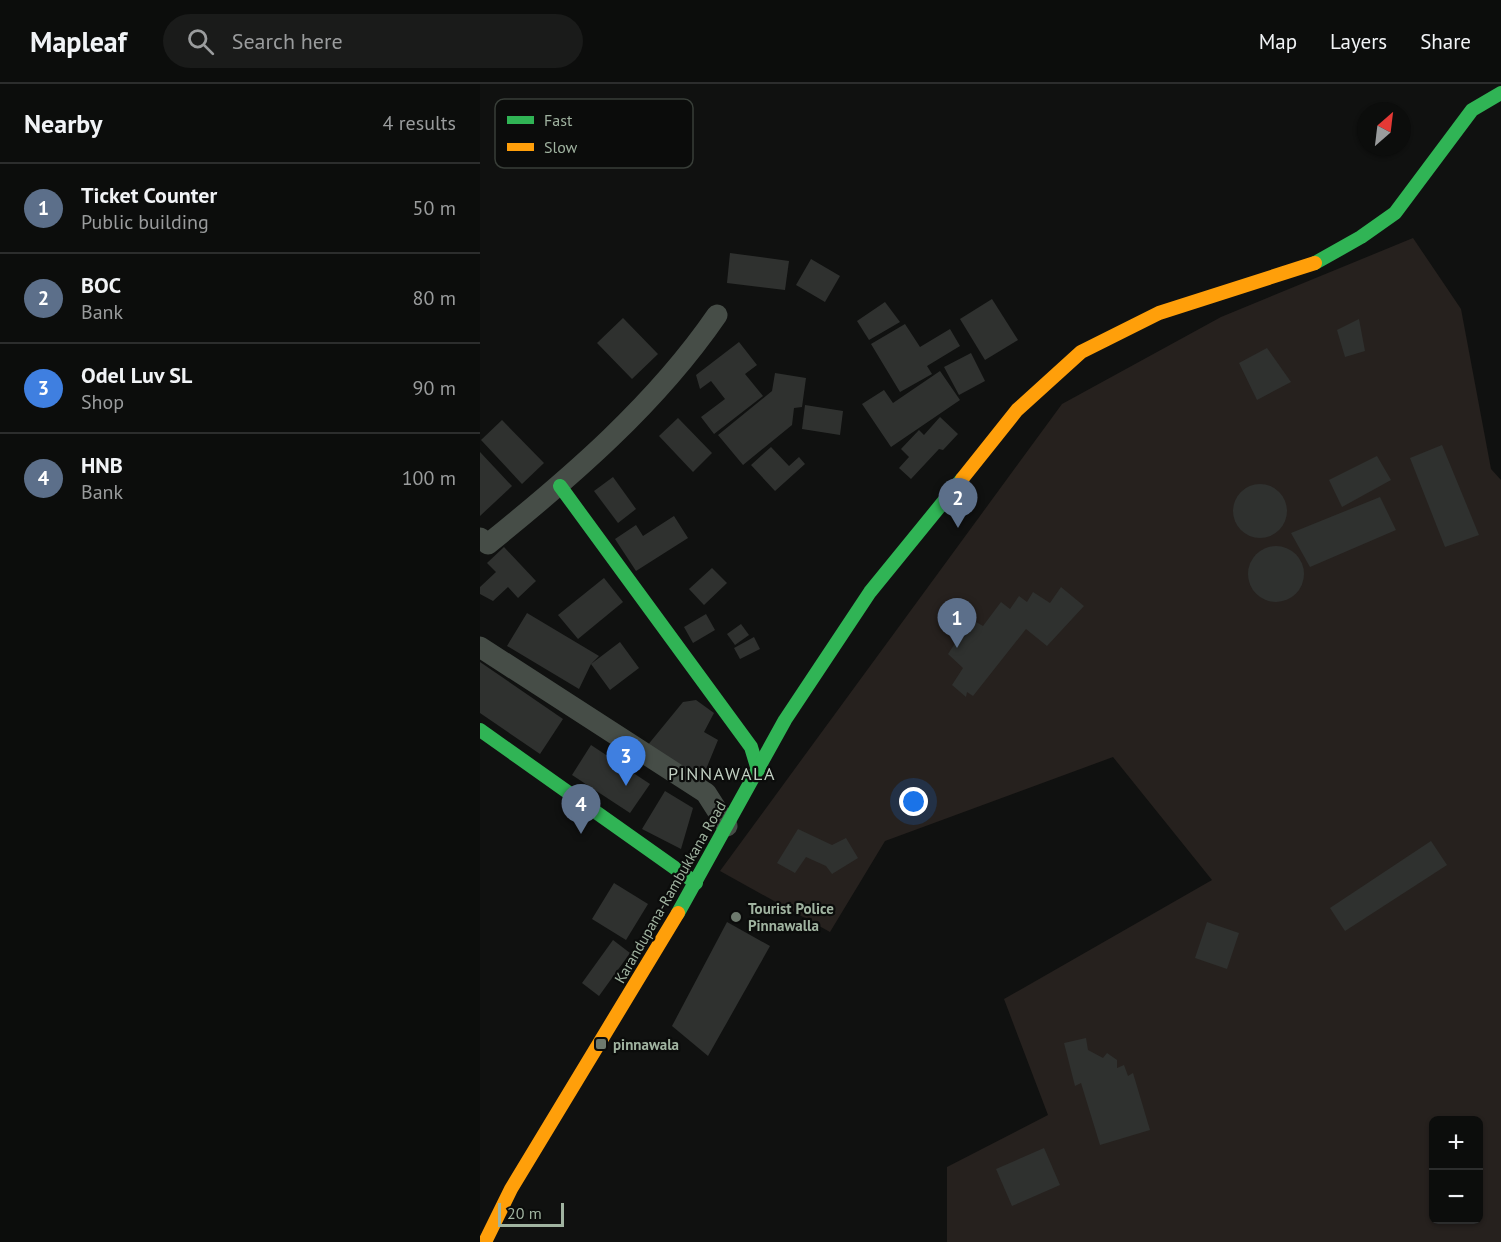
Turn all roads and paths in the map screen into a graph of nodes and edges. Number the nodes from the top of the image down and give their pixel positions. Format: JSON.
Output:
{"nodes":[{"id":1,"x":1501,"y":93,"type":"edge"},
{"id":2,"x":717,"y":315,"type":"dead end"},
{"id":3,"x":560,"y":486,"type":"junction"},
{"id":4,"x":480,"y":538,"type":"edge"},
{"id":5,"x":480,"y":647,"type":"edge"},
{"id":6,"x":480,"y":730,"type":"edge"},
{"id":7,"x":758,"y":770,"type":"junction"},
{"id":8,"x":727,"y":826,"type":"junction"},
{"id":9,"x":696,"y":883,"type":"junction"},
{"id":10,"x":484,"y":1242,"type":"edge"}],
"edges":[{"from":1,"to":7,"type":"main road","name":"Karandupana-Rambukkana Road"},
{"from":2,"to":3,"type":"street"},
{"from":3,"to":4,"type":"street"},
{"from":3,"to":7,"type":"main road"},
{"from":5,"to":8,"type":"street"},
{"from":6,"to":9,"type":"main road"},
{"from":7,"to":8,"type":"main road","name":"Karandupana-Rambukkana Road"},
{"from":8,"to":9,"type":"main road","name":"Karandupana-Rambukkana Road"},
{"from":9,"to":10,"type":"main road","name":"Karandupana-Rambukkana Road"}]}
